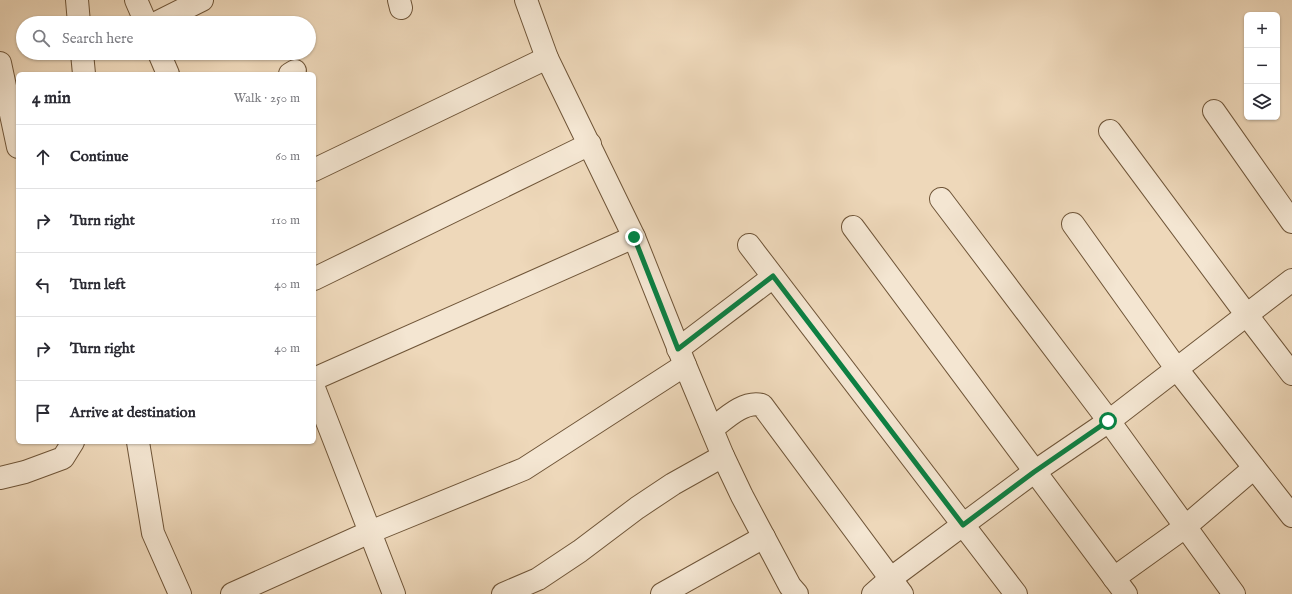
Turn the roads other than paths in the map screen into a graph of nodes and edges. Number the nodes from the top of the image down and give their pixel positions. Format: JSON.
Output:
{"nodes":[{"id":1,"x":77,"y":0,"type":"edge"},
{"id":2,"x":136,"y":0,"type":"edge"},
{"id":3,"x":202,"y":0,"type":"edge"},
{"id":4,"x":526,"y":0,"type":"edge"},
{"id":5,"x":78,"y":16,"type":"edge"},
{"id":6,"x":143,"y":16,"type":"edge"},
{"id":7,"x":170,"y":16,"type":"edge"},
{"id":8,"x":547,"y":58,"type":"junction"},
{"id":9,"x":83,"y":60,"type":"edge"},
{"id":10,"x":162,"y":60,"type":"edge"},
{"id":11,"x":0,"y":63,"type":"edge"},
{"id":12,"x":84,"y":72,"type":"edge"},
{"id":13,"x":167,"y":72,"type":"edge"},
{"id":14,"x":1214,"y":111,"type":"dead end"},
{"id":15,"x":1110,"y":131,"type":"dead end"},
{"id":16,"x":16,"y":138,"type":"edge"},
{"id":17,"x":590,"y":144,"type":"junction"},
{"id":18,"x":316,"y":169,"type":"edge"},
{"id":19,"x":941,"y":199,"type":"dead end"},
{"id":20,"x":1292,"y":222,"type":"edge"},
{"id":21,"x":1073,"y":224,"type":"dead end"},
{"id":22,"x":853,"y":226,"type":"dead end"},
{"id":23,"x":634,"y":237,"type":"junction"},
{"id":24,"x":749,"y":245,"type":"dead end"},
{"id":25,"x":773,"y":276,"type":"junction"},
{"id":26,"x":316,"y":278,"type":"edge"},
{"id":27,"x":1292,"y":280,"type":"edge"},
{"id":28,"x":1246,"y":314,"type":"junction"},
{"id":29,"x":681,"y":357,"type":"junction"},
{"id":30,"x":1176,"y":368,"type":"junction"},
{"id":31,"x":1292,"y":374,"type":"edge"},
{"id":32,"x":316,"y":378,"type":"edge"},
{"id":33,"x":316,"y":393,"type":"edge"},
{"id":34,"x":1108,"y":421,"type":"junction"},
{"id":35,"x":712,"y":429,"type":"junction"},
{"id":36,"x":72,"y":444,"type":"edge"},
{"id":37,"x":138,"y":444,"type":"edge"},
{"id":38,"x":723,"y":456,"type":"junction"},
{"id":39,"x":1254,"y":468,"type":"junction"},
{"id":40,"x":1034,"y":472,"type":"junction"},
{"id":41,"x":0,"y":478,"type":"edge"},
{"id":42,"x":1292,"y":516,"type":"edge"},
{"id":43,"x":963,"y":525,"type":"junction"},
{"id":44,"x":1185,"y":527,"type":"junction"},
{"id":45,"x":370,"y":532,"type":"junction"},
{"id":46,"x":764,"y":537,"type":"junction"},
{"id":47,"x":1120,"y":586,"type":"edge"},
{"id":48,"x":896,"y":587,"type":"edge"},
{"id":49,"x":180,"y":594,"type":"edge"},
{"id":50,"x":232,"y":594,"type":"edge"},
{"id":51,"x":394,"y":594,"type":"edge"},
{"id":52,"x":503,"y":594,"type":"edge"},
{"id":53,"x":662,"y":594,"type":"edge"},
{"id":54,"x":797,"y":594,"type":"edge"},
{"id":55,"x":873,"y":594,"type":"edge"},
{"id":56,"x":1016,"y":594,"type":"edge"},
{"id":57,"x":1234,"y":594,"type":"edge"}],
"edges":[{"from":1,"to":5,"type":"street"},
{"from":2,"to":6,"type":"street"},
{"from":3,"to":7,"type":"street"},
{"from":4,"to":8,"type":"street"},
{"from":8,"to":17,"type":"street"},
{"from":8,"to":18,"type":"street"},
{"from":9,"to":12,"type":"street"},
{"from":10,"to":13,"type":"street"},
{"from":11,"to":16,"type":"street"},
{"from":14,"to":20,"type":"street"},
{"from":15,"to":28,"type":"street"},
{"from":17,"to":23,"type":"street"},
{"from":17,"to":26,"type":"street"},
{"from":19,"to":34,"type":"street"},
{"from":21,"to":30,"type":"street"},
{"from":22,"to":40,"type":"street"},
{"from":23,"to":29,"type":"street"},
{"from":23,"to":32,"type":"street"},
{"from":24,"to":25,"type":"street"},
{"from":25,"to":29,"type":"street"},
{"from":25,"to":43,"type":"street"},
{"from":27,"to":28,"type":"street"},
{"from":28,"to":30,"type":"street"},
{"from":28,"to":31,"type":"street"},
{"from":29,"to":35,"type":"street"},
{"from":29,"to":45,"type":"street"},
{"from":30,"to":34,"type":"street"},
{"from":30,"to":39,"type":"street"},
{"from":33,"to":45,"type":"street"},
{"from":34,"to":40,"type":"street"},
{"from":34,"to":44,"type":"street"},
{"from":35,"to":38,"type":"street"},
{"from":35,"to":48,"type":"street"},
{"from":36,"to":41,"type":"street"},
{"from":37,"to":49,"type":"street"},
{"from":38,"to":46,"type":"street"},
{"from":38,"to":52,"type":"street"},
{"from":39,"to":42,"type":"street"},
{"from":39,"to":44,"type":"street"},
{"from":40,"to":43,"type":"street"},
{"from":40,"to":47,"type":"street"},
{"from":43,"to":48,"type":"street"},
{"from":43,"to":56,"type":"street"},
{"from":44,"to":47,"type":"street"},
{"from":44,"to":57,"type":"street"},
{"from":45,"to":50,"type":"street"},
{"from":45,"to":51,"type":"street"},
{"from":46,"to":53,"type":"street"},
{"from":46,"to":54,"type":"street"},
{"from":48,"to":55,"type":"street"}]}
